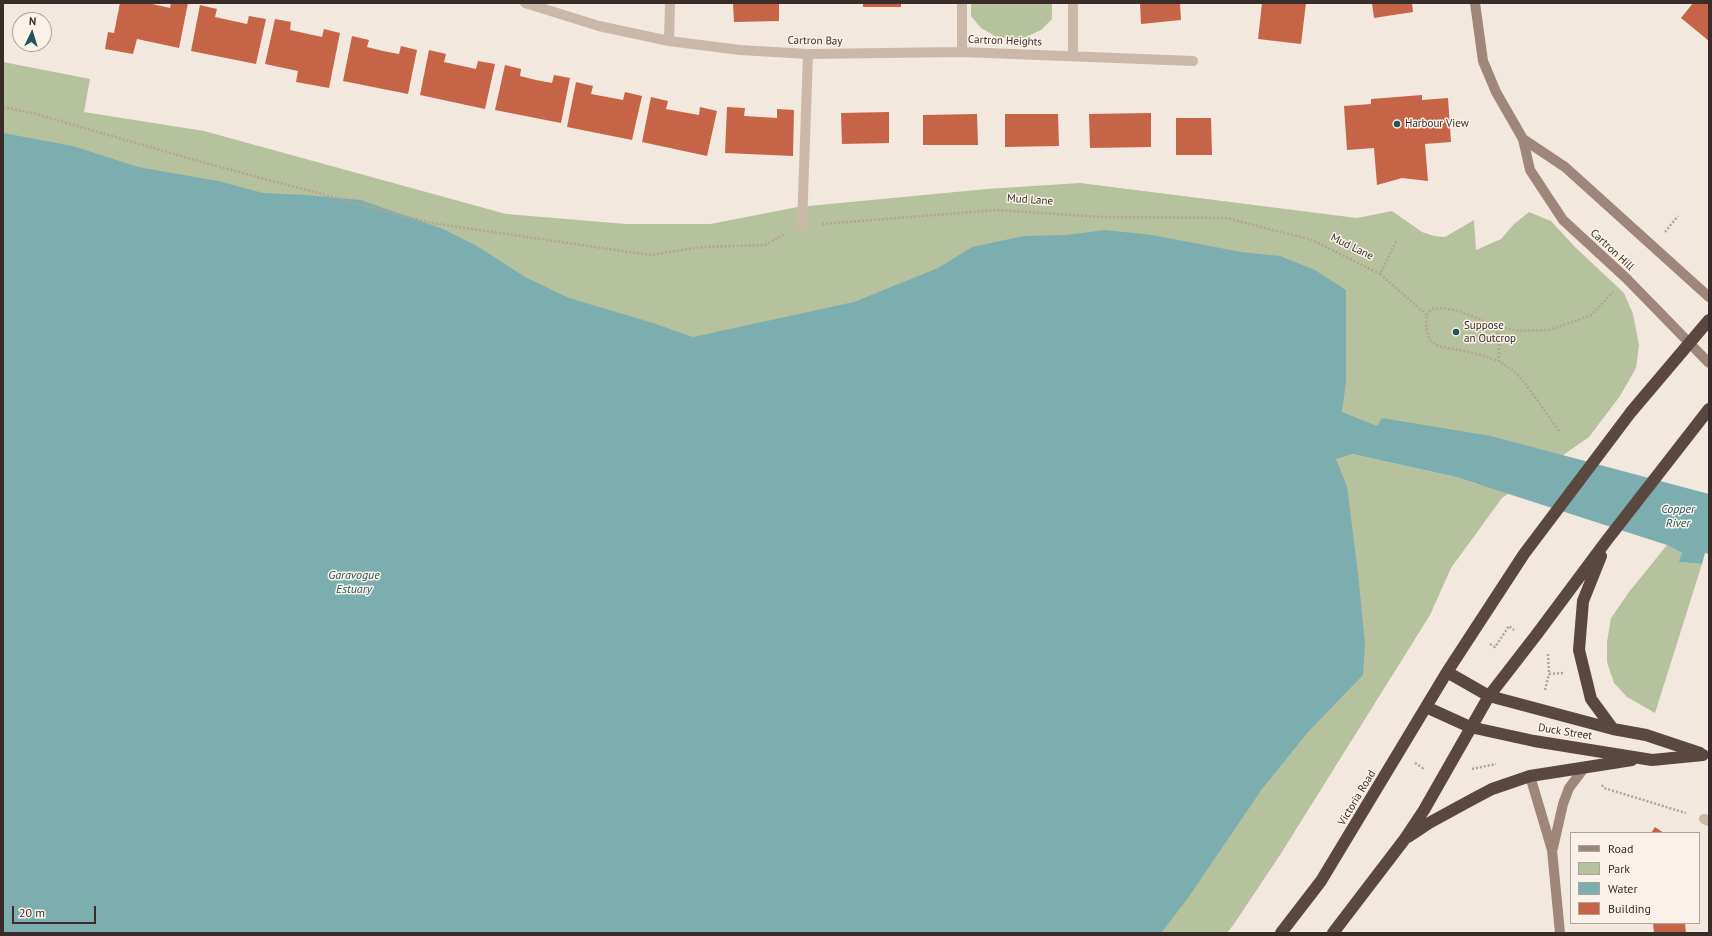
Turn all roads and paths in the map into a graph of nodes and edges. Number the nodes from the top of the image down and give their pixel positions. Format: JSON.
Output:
{"nodes":[{"id":1,"x":525,"y":3,"type":"edge"},
{"id":2,"x":670,"y":3,"type":"edge"},
{"id":3,"x":962,"y":3,"type":"edge"},
{"id":4,"x":1073,"y":3,"type":"edge"},
{"id":5,"x":1475,"y":3,"type":"edge"},
{"id":6,"x":669,"y":41,"type":"junction"},
{"id":7,"x":962,"y":52,"type":"junction"},
{"id":8,"x":808,"y":54,"type":"junction"},
{"id":9,"x":1073,"y":56,"type":"junction"},
{"id":10,"x":1193,"y":61,"type":"dead end"},
{"id":11,"x":3,"y":107,"type":"edge"},
{"id":12,"x":1523,"y":139,"type":"junction"},
{"id":13,"x":802,"y":226,"type":"junction"},
{"id":14,"x":1397,"y":240,"type":"dead end"},
{"id":15,"x":1380,"y":274,"type":"junction"},
{"id":16,"x":1709,"y":297,"type":"edge"},
{"id":17,"x":1427,"y":315,"type":"junction"},
{"id":18,"x":1591,"y":315,"type":"dead end"},
{"id":19,"x":1709,"y":320,"type":"edge"},
{"id":20,"x":1494,"y":325,"type":"junction"},
{"id":21,"x":1689,"y":343,"type":"junction"},
{"id":22,"x":1499,"y":362,"type":"junction"},
{"id":23,"x":1709,"y":363,"type":"edge"},
{"id":24,"x":1709,"y":409,"type":"edge"},
{"id":25,"x":1559,"y":431,"type":"dead end"},
{"id":26,"x":1607,"y":540,"type":"junction"},
{"id":27,"x":1448,"y":672,"type":"junction"},
{"id":28,"x":1489,"y":696,"type":"junction"},
{"id":29,"x":1426,"y":707,"type":"junction"},
{"id":30,"x":1470,"y":727,"type":"junction"},
{"id":31,"x":1613,"y":729,"type":"junction"},
{"id":32,"x":1706,"y":755,"type":"edge"},
{"id":33,"x":1644,"y":758,"type":"junction"},
{"id":34,"x":1585,"y":767,"type":"junction"},
{"id":35,"x":1530,"y":776,"type":"junction"},
{"id":36,"x":1706,"y":820,"type":"edge"},
{"id":37,"x":1404,"y":840,"type":"junction"},
{"id":38,"x":1552,"y":850,"type":"junction"},
{"id":39,"x":1281,"y":933,"type":"edge"},
{"id":40,"x":1333,"y":933,"type":"edge"},
{"id":41,"x":1560,"y":933,"type":"edge"}],
"edges":[{"from":1,"to":6,"type":"street","name":"Cartron Bay"},
{"from":2,"to":6,"type":"street"},
{"from":3,"to":7,"type":"street","name":"Cartron Heights"},
{"from":4,"to":9,"type":"street"},
{"from":5,"to":12,"type":"main road","name":"Cartron Hill"},
{"from":6,"to":8,"type":"street","name":"Cartron Bay"},
{"from":7,"to":8,"type":"street","name":"Cartron Bay"},
{"from":7,"to":9,"type":"street","name":"Cartron Heights"},
{"from":8,"to":13,"type":"street"},
{"from":9,"to":10,"type":"street","name":"Cartron Heights"},
{"from":11,"to":13,"type":"path"},
{"from":12,"to":16,"type":"main road","name":"Cartron Hill"},
{"from":12,"to":21,"type":"main road","name":"Cartron Hill"},
{"from":13,"to":15,"type":"path","name":"Mud Lane"},
{"from":14,"to":15,"type":"path","name":"Mud Lane"},
{"from":15,"to":17,"type":"path"},
{"from":17,"to":20,"type":"path"},
{"from":17,"to":22,"type":"path"},
{"from":18,"to":20,"type":"path"},
{"from":19,"to":21,"type":"highway","name":"Victoria Road"},
{"from":20,"to":22,"type":"path"},
{"from":21,"to":23,"type":"main road","name":"Cartron Hill"},
{"from":21,"to":27,"type":"highway","name":"Victoria Road"},
{"from":22,"to":25,"type":"path"},
{"from":24,"to":26,"type":"highway"},
{"from":26,"to":28,"type":"highway"},
{"from":26,"to":31,"type":"highway"},
{"from":27,"to":28,"type":"highway","name":"Duck Street"},
{"from":27,"to":29,"type":"highway","name":"Victoria Road"},
{"from":28,"to":30,"type":"highway"},
{"from":28,"to":31,"type":"highway","name":"Duck Street"},
{"from":29,"to":30,"type":"highway","name":"Duck Street"},
{"from":29,"to":39,"type":"highway","name":"Victoria Road"},
{"from":30,"to":33,"type":"highway","name":"Duck Street"},
{"from":30,"to":37,"type":"highway"},
{"from":31,"to":32,"type":"highway","name":"Duck Street"},
{"from":32,"to":33,"type":"highway","name":"Duck Street"},
{"from":33,"to":34,"type":"highway"},
{"from":34,"to":35,"type":"highway"},
{"from":34,"to":36,"type":"path"},
{"from":34,"to":38,"type":"main road"},
{"from":35,"to":37,"type":"highway"},
{"from":35,"to":38,"type":"main road"},
{"from":37,"to":40,"type":"highway"},
{"from":38,"to":41,"type":"main road"}]}
